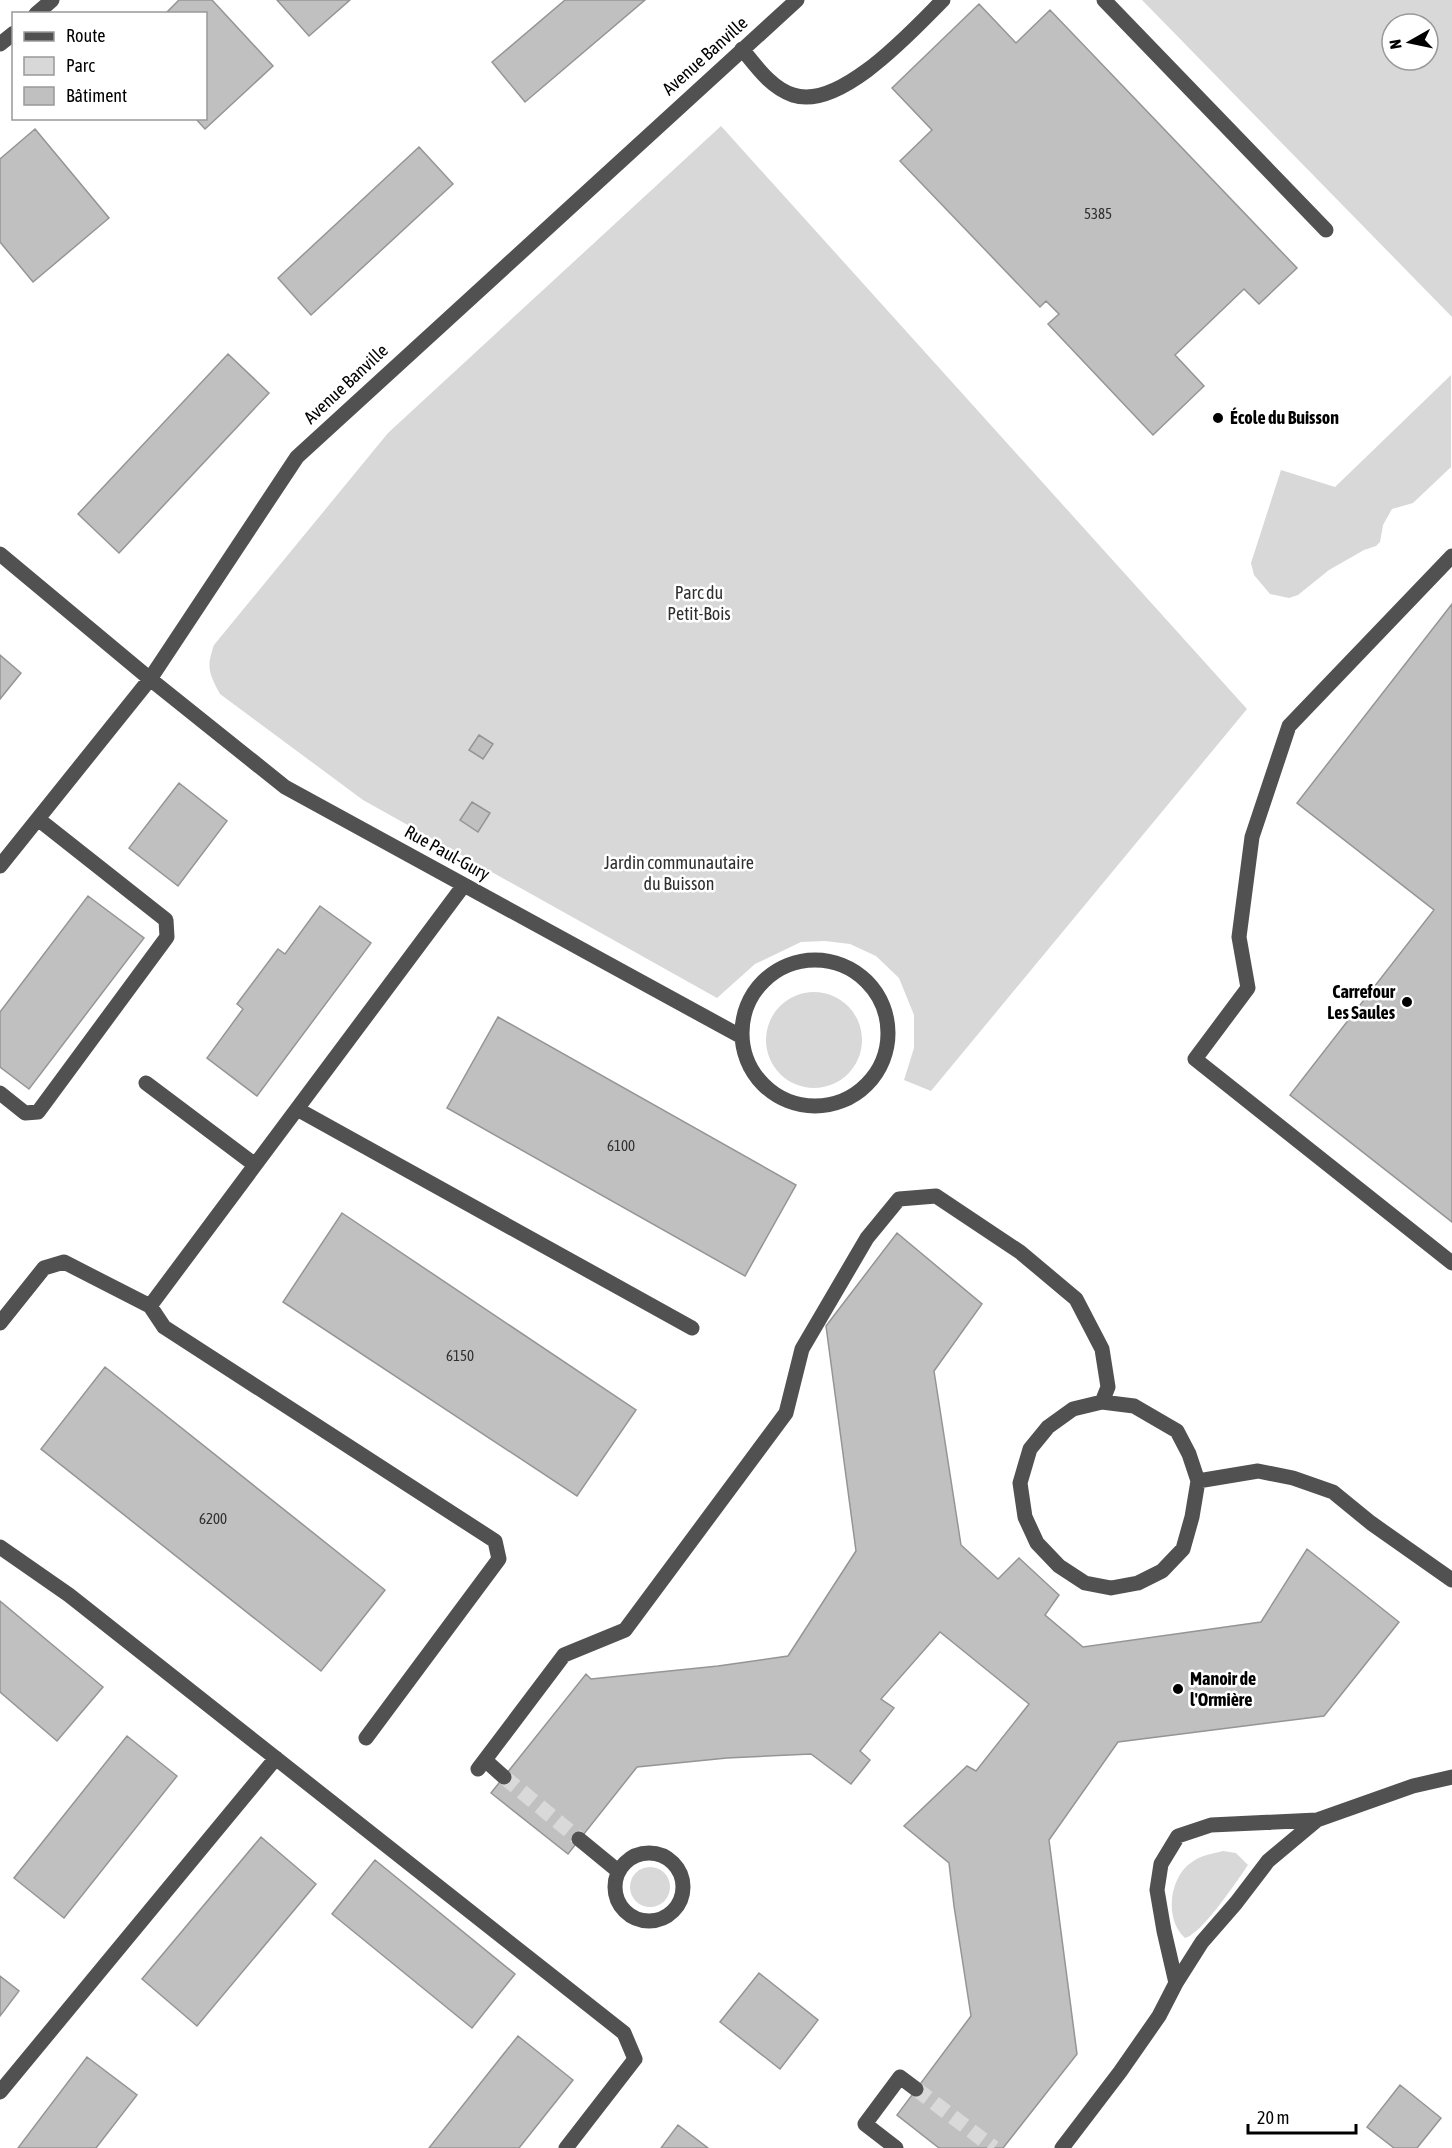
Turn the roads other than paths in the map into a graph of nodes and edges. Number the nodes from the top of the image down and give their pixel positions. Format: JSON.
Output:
{"nodes":[{"id":1,"x":52,"y":0,"type":"edge"},
{"id":2,"x":797,"y":0,"type":"edge"},
{"id":3,"x":943,"y":0,"type":"edge"},
{"id":4,"x":1104,"y":0,"type":"edge"},
{"id":5,"x":38,"y":12,"type":"edge"},
{"id":6,"x":12,"y":35,"type":"edge"},
{"id":7,"x":0,"y":44,"type":"edge"},
{"id":8,"x":742,"y":49,"type":"junction"},
{"id":9,"x":1326,"y":230,"type":"dead end"},
{"id":10,"x":0,"y":554,"type":"edge"},
{"id":11,"x":1452,"y":556,"type":"edge"},
{"id":12,"x":150,"y":679,"type":"junction"},
{"id":13,"x":38,"y":819,"type":"junction"},
{"id":14,"x":0,"y":866,"type":"edge"},
{"id":15,"x":464,"y":885,"type":"junction"},
{"id":16,"x":742,"y":1037,"type":"junction"},
{"id":17,"x":146,"y":1083,"type":"dead end"},
{"id":18,"x":0,"y":1093,"type":"edge"},
{"id":19,"x":297,"y":1109,"type":"junction"},
{"id":20,"x":255,"y":1165,"type":"junction"},
{"id":21,"x":1452,"y":1263,"type":"edge"},
{"id":22,"x":150,"y":1306,"type":"junction"},
{"id":23,"x":0,"y":1323,"type":"edge"},
{"id":24,"x":692,"y":1328,"type":"dead end"},
{"id":25,"x":1102,"y":1402,"type":"junction"},
{"id":26,"x":1198,"y":1481,"type":"junction"},
{"id":27,"x":0,"y":1547,"type":"edge"},
{"id":28,"x":1452,"y":1580,"type":"edge"},
{"id":29,"x":366,"y":1738,"type":"dead end"},
{"id":30,"x":276,"y":1758,"type":"junction"},
{"id":31,"x":1452,"y":1777,"type":"edge"},
{"id":32,"x":504,"y":1778,"type":"tunnel mouth"},
{"id":33,"x":1317,"y":1820,"type":"junction"},
{"id":34,"x":579,"y":1839,"type":"tunnel mouth"},
{"id":35,"x":618,"y":1871,"type":"junction"},
{"id":36,"x":1176,"y":1983,"type":"junction"},
{"id":37,"x":916,"y":2089,"type":"tunnel mouth"},
{"id":38,"x":0,"y":2092,"type":"edge"},
{"id":39,"x":566,"y":2148,"type":"edge"},
{"id":40,"x":896,"y":2148,"type":"edge"},
{"id":41,"x":1062,"y":2148,"type":"edge"}],
"edges":[{"from":1,"to":5,"type":"street"},
{"from":2,"to":8,"type":"street","name":"Avenue Banville"},
{"from":3,"to":8,"type":"street"},
{"from":4,"to":9,"type":"street"},
{"from":6,"to":7,"type":"street"},
{"from":8,"to":12,"type":"street","name":"Avenue Banville"},
{"from":10,"to":12,"type":"street","name":"Rue Paul-Gury"},
{"from":11,"to":21,"type":"street"},
{"from":12,"to":13,"type":"street","name":"Avenue Banville"},
{"from":12,"to":15,"type":"street","name":"Rue Paul-Gury"},
{"from":13,"to":14,"type":"street","name":"Avenue Banville"},
{"from":13,"to":18,"type":"street"},
{"from":15,"to":16,"type":"street","name":"Rue Paul-Gury"},
{"from":15,"to":19,"type":"street"},
{"from":16,"to":16,"type":"street"},
{"from":17,"to":20,"type":"street"},
{"from":19,"to":20,"type":"street"},
{"from":19,"to":24,"type":"street"},
{"from":20,"to":22,"type":"street"},
{"from":22,"to":23,"type":"street"},
{"from":22,"to":29,"type":"street"},
{"from":25,"to":26,"type":"street"},
{"from":25,"to":26,"type":"street"},
{"from":25,"to":32,"type":"street"},
{"from":26,"to":28,"type":"street"},
{"from":27,"to":30,"type":"street"},
{"from":30,"to":38,"type":"street"},
{"from":30,"to":39,"type":"street"},
{"from":31,"to":33,"type":"street"},
{"from":33,"to":36,"type":"street"},
{"from":33,"to":36,"type":"street"},
{"from":34,"to":35,"type":"street"},
{"from":35,"to":35,"type":"street"},
{"from":36,"to":41,"type":"street"},
{"from":37,"to":40,"type":"street"}]}
